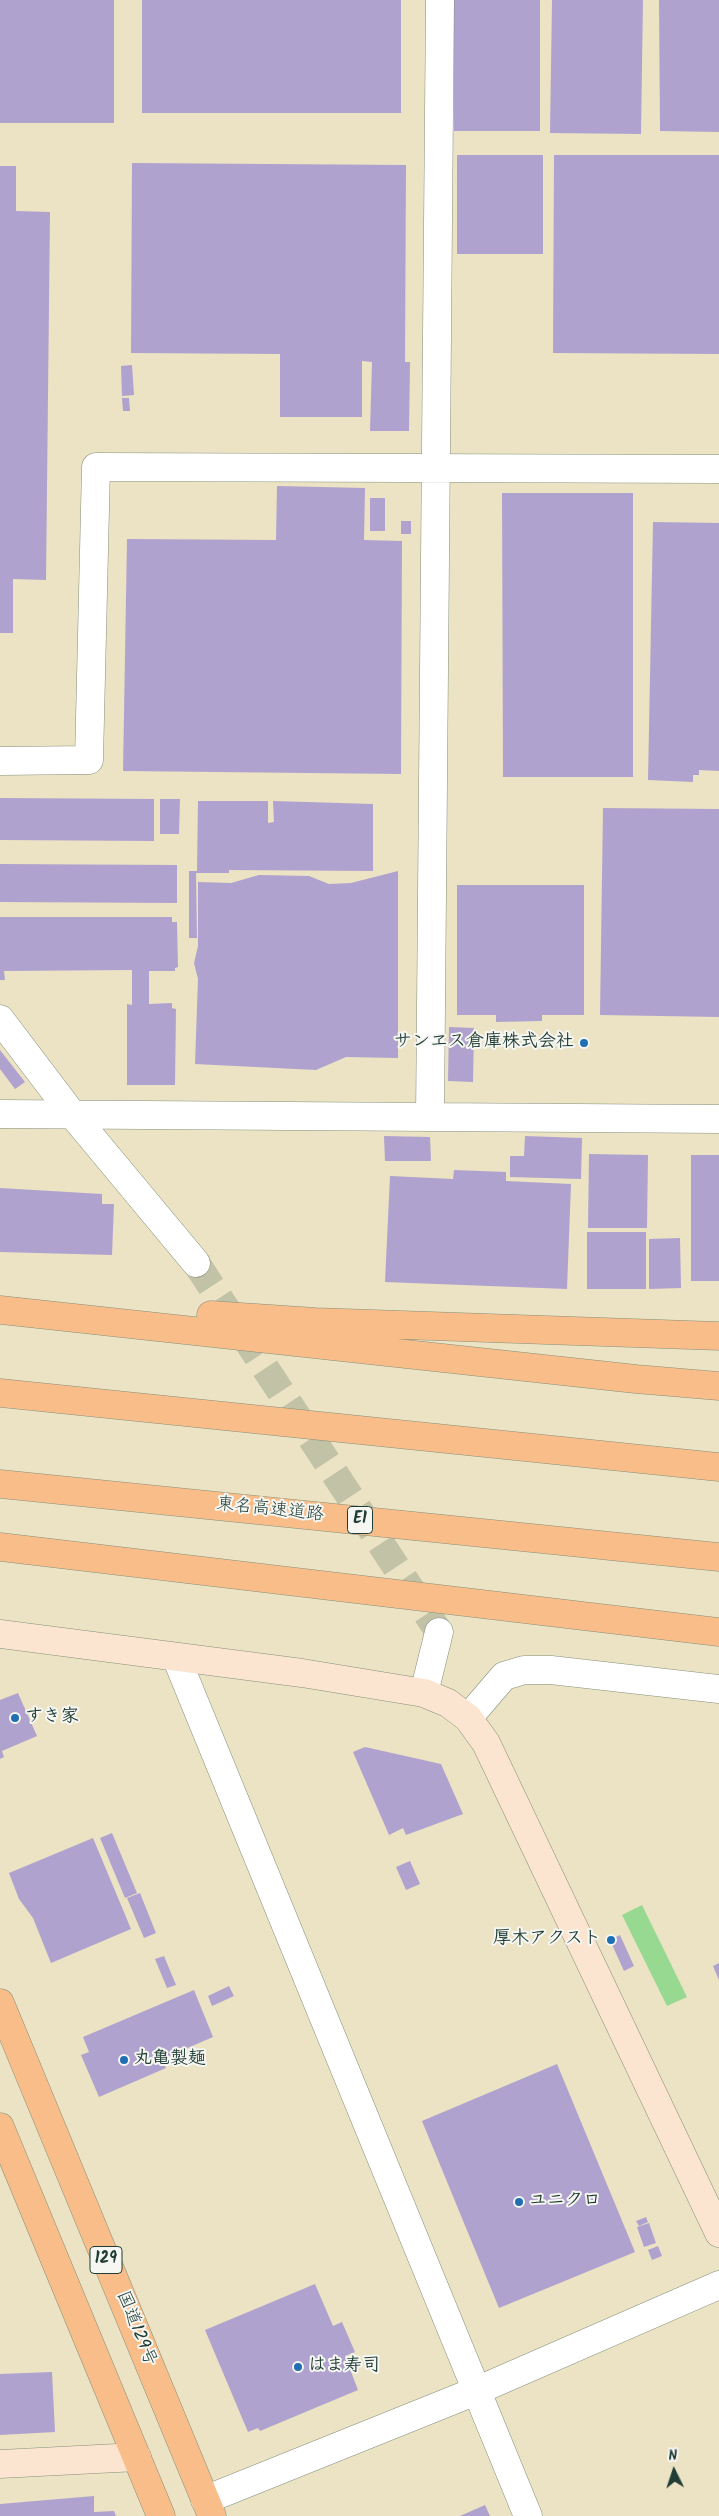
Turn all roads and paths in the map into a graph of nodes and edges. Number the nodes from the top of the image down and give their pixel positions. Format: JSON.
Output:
{"nodes":[{"id":1,"x":440,"y":0,"type":"edge"},
{"id":2,"x":436,"y":467,"type":"junction"},
{"id":3,"x":719,"y":469,"type":"edge"},
{"id":4,"x":0,"y":762,"type":"edge"},
{"id":5,"x":0,"y":1019,"type":"edge"},
{"id":6,"x":0,"y":1114,"type":"edge"},
{"id":7,"x":72,"y":1114,"type":"junction"},
{"id":8,"x":430,"y":1117,"type":"junction"},
{"id":9,"x":719,"y":1119,"type":"edge"},
{"id":10,"x":196,"y":1263,"type":"tunnel mouth"},
{"id":11,"x":0,"y":1300,"type":"edge"},
{"id":12,"x":0,"y":1310,"type":"edge"},
{"id":13,"x":719,"y":1336,"type":"edge"},
{"id":14,"x":719,"y":1386,"type":"edge"},
{"id":15,"x":0,"y":1393,"type":"edge"},
{"id":16,"x":719,"y":1467,"type":"edge"},
{"id":17,"x":0,"y":1484,"type":"edge"},
{"id":18,"x":0,"y":1547,"type":"edge"},
{"id":19,"x":719,"y":1557,"type":"edge"},
{"id":20,"x":439,"y":1632,"type":"dead end"},
{"id":21,"x":719,"y":1632,"type":"edge"},
{"id":22,"x":0,"y":1634,"type":"edge"},
{"id":23,"x":176,"y":1657,"type":"junction"},
{"id":24,"x":719,"y":1689,"type":"edge"},
{"id":25,"x":424,"y":1693,"type":"junction"},
{"id":26,"x":468,"y":1718,"type":"junction"},
{"id":27,"x":0,"y":2003,"type":"edge"},
{"id":28,"x":0,"y":2127,"type":"edge"},
{"id":29,"x":719,"y":2233,"type":"edge"},
{"id":30,"x":719,"y":2285,"type":"edge"},
{"id":31,"x":476,"y":2391,"type":"junction"},
{"id":32,"x":137,"y":2458,"type":"junction"},
{"id":33,"x":0,"y":2464,"type":"edge"},
{"id":34,"x":209,"y":2508,"type":"edge"},
{"id":35,"x":161,"y":2516,"type":"edge"},
{"id":36,"x":528,"y":2516,"type":"edge"}],
"edges":[{"from":1,"to":2,"type":"street"},
{"from":2,"to":3,"type":"street"},
{"from":2,"to":4,"type":"street"},
{"from":2,"to":8,"type":"street"},
{"from":5,"to":7,"type":"street"},
{"from":6,"to":7,"type":"street"},
{"from":7,"to":8,"type":"street"},
{"from":7,"to":10,"type":"street"},
{"from":8,"to":9,"type":"street"},
{"from":11,"to":13,"type":"highway"},
{"from":12,"to":14,"type":"highway"},
{"from":15,"to":16,"type":"highway"},
{"from":17,"to":19,"type":"highway","name":"東名高速道路","number":"E1"},
{"from":18,"to":21,"type":"highway"},
{"from":20,"to":25,"type":"street"},
{"from":22,"to":23,"type":"street"},
{"from":23,"to":25,"type":"street"},
{"from":23,"to":31,"type":"street"},
{"from":24,"to":26,"type":"street"},
{"from":25,"to":26,"type":"street"},
{"from":26,"to":29,"type":"street"},
{"from":27,"to":34,"type":"highway","name":"国道129号","number":"129"},
{"from":28,"to":32,"type":"highway"},
{"from":30,"to":31,"type":"street"},
{"from":31,"to":34,"type":"street"},
{"from":31,"to":36,"type":"street"},
{"from":32,"to":33,"type":"street"},
{"from":32,"to":35,"type":"highway"}]}
